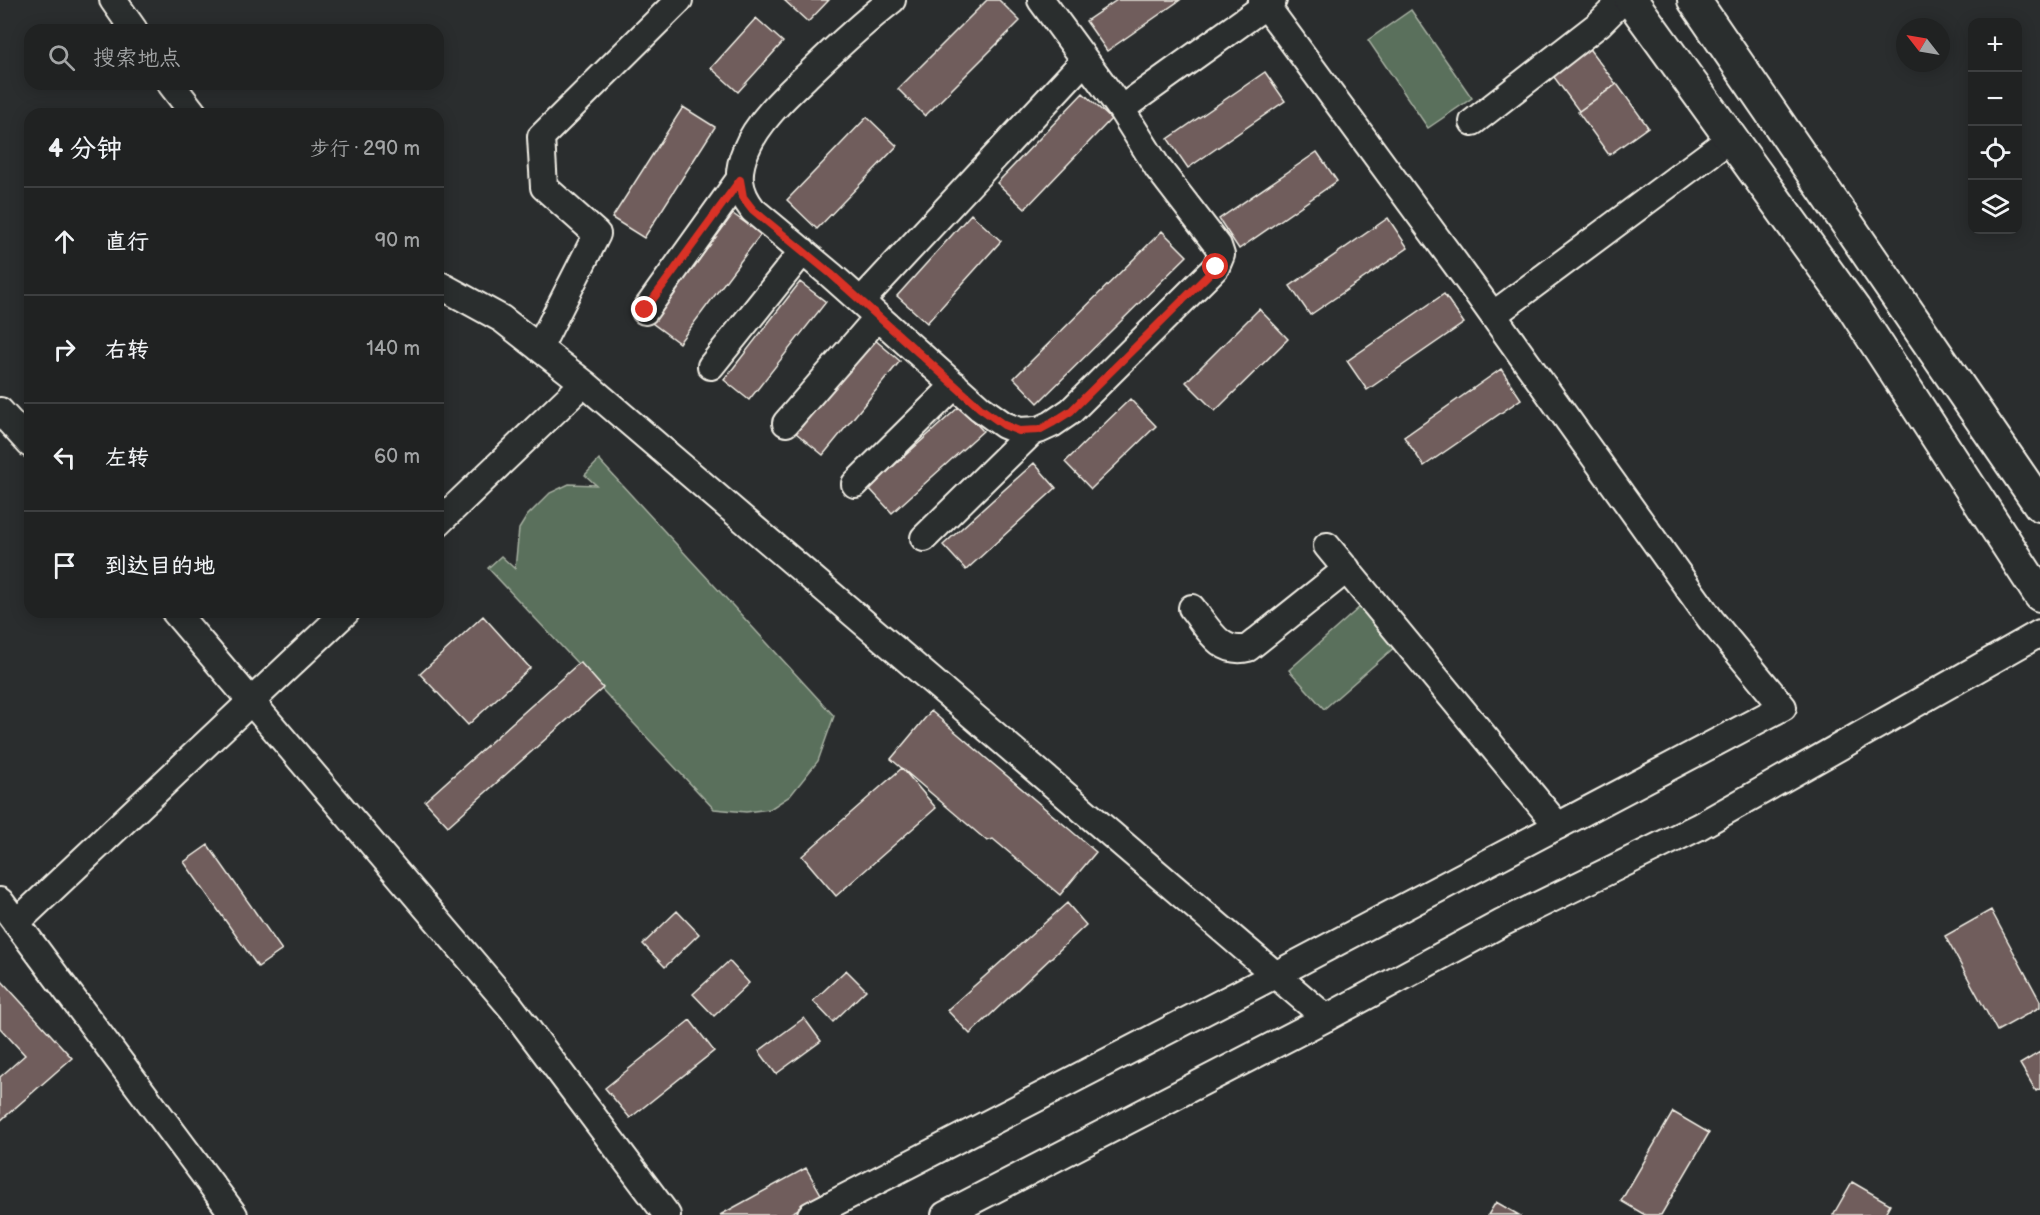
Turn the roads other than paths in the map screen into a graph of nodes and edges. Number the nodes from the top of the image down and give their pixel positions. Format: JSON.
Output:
{"nodes":[{"id":1,"x":113,"y":0,"type":"edge"},
{"id":2,"x":679,"y":0,"type":"edge"},
{"id":3,"x":892,"y":0,"type":"edge"},
{"id":4,"x":1623,"y":0,"type":"edge"},
{"id":5,"x":1631,"y":0,"type":"edge"},
{"id":6,"x":1694,"y":0,"type":"edge"},
{"id":7,"x":1267,"y":2,"type":"edge"},
{"id":8,"x":1054,"y":4,"type":"edge"},
{"id":9,"x":130,"y":24,"type":"edge"},
{"id":10,"x":1085,"y":60,"type":"junction"},
{"id":11,"x":176,"y":90,"type":"edge"},
{"id":12,"x":189,"y":108,"type":"edge"},
{"id":13,"x":1121,"y":109,"type":"junction"},
{"id":14,"x":1473,"y":122,"type":"dead end"},
{"id":15,"x":1731,"y":138,"type":"junction"},
{"id":16,"x":740,"y":180,"type":"junction"},
{"id":17,"x":803,"y":251,"type":"junction"},
{"id":18,"x":444,"y":287,"type":"edge"},
{"id":19,"x":869,"y":309,"type":"junction"},
{"id":20,"x":645,"y":310,"type":"dead end"},
{"id":21,"x":1493,"y":315,"type":"junction"},
{"id":22,"x":539,"y":348,"type":"junction"},
{"id":23,"x":711,"y":366,"type":"dead end"},
{"id":24,"x":584,"y":383,"type":"junction"},
{"id":25,"x":955,"y":385,"type":"junction"},
{"id":26,"x":0,"y":411,"type":"edge"},
{"id":27,"x":786,"y":423,"type":"dead end"},
{"id":28,"x":1034,"y":430,"type":"junction"},
{"id":29,"x":24,"y":437,"type":"edge"},
{"id":30,"x":855,"y":484,"type":"dead end"},
{"id":31,"x":2040,"y":506,"type":"edge"},
{"id":32,"x":444,"y":517,"type":"edge"},
{"id":33,"x":924,"y":538,"type":"dead end"},
{"id":34,"x":1327,"y":546,"type":"dead end"},
{"id":35,"x":1347,"y":569,"type":"junction"},
{"id":36,"x":2040,"y":595,"type":"edge"},
{"id":37,"x":1192,"y":608,"type":"dead end"},
{"id":38,"x":180,"y":618,"type":"edge"},
{"id":39,"x":340,"y":618,"type":"edge"},
{"id":40,"x":2040,"y":633,"type":"edge"},
{"id":41,"x":252,"y":701,"type":"junction"},
{"id":42,"x":1558,"y":826,"type":"junction"},
{"id":43,"x":0,"y":901,"type":"edge"},
{"id":44,"x":16,"y":923,"type":"junction"},
{"id":45,"x":1275,"y":975,"type":"junction"},
{"id":46,"x":1326,"y":1018,"type":"junction"},
{"id":47,"x":234,"y":1215,"type":"edge"},
{"id":48,"x":667,"y":1215,"type":"edge"},
{"id":49,"x":811,"y":1215,"type":"edge"},
{"id":50,"x":945,"y":1215,"type":"edge"}],
"edges":[{"from":1,"to":9,"type":"street"},
{"from":2,"to":22,"type":"street"},
{"from":3,"to":16,"type":"street"},
{"from":4,"to":14,"type":"street"},
{"from":5,"to":15,"type":"main road"},
{"from":6,"to":31,"type":"main road"},
{"from":7,"to":13,"type":"street"},
{"from":7,"to":21,"type":"street"},
{"from":8,"to":10,"type":"street"},
{"from":10,"to":13,"type":"street"},
{"from":10,"to":19,"type":"street"},
{"from":11,"to":12,"type":"street"},
{"from":13,"to":28,"type":"street"},
{"from":15,"to":21,"type":"street"},
{"from":15,"to":36,"type":"main road"},
{"from":16,"to":17,"type":"street"},
{"from":16,"to":20,"type":"street"},
{"from":17,"to":19,"type":"street"},
{"from":17,"to":23,"type":"street"},
{"from":18,"to":22,"type":"street"},
{"from":19,"to":25,"type":"street"},
{"from":19,"to":27,"type":"street"},
{"from":21,"to":42,"type":"street"},
{"from":22,"to":24,"type":"street"},
{"from":24,"to":32,"type":"street"},
{"from":24,"to":45,"type":"street"},
{"from":25,"to":28,"type":"street"},
{"from":25,"to":30,"type":"street"},
{"from":26,"to":29,"type":"street"},
{"from":28,"to":33,"type":"street"},
{"from":34,"to":35,"type":"street"},
{"from":35,"to":37,"type":"street"},
{"from":35,"to":42,"type":"street"},
{"from":38,"to":41,"type":"street"},
{"from":39,"to":41,"type":"street"},
{"from":40,"to":46,"type":"street"},
{"from":41,"to":44,"type":"street"},
{"from":41,"to":48,"type":"street"},
{"from":42,"to":45,"type":"street"},
{"from":43,"to":44,"type":"street"},
{"from":44,"to":47,"type":"street"},
{"from":45,"to":46,"type":"street"},
{"from":45,"to":49,"type":"street"},
{"from":46,"to":50,"type":"street"}]}
